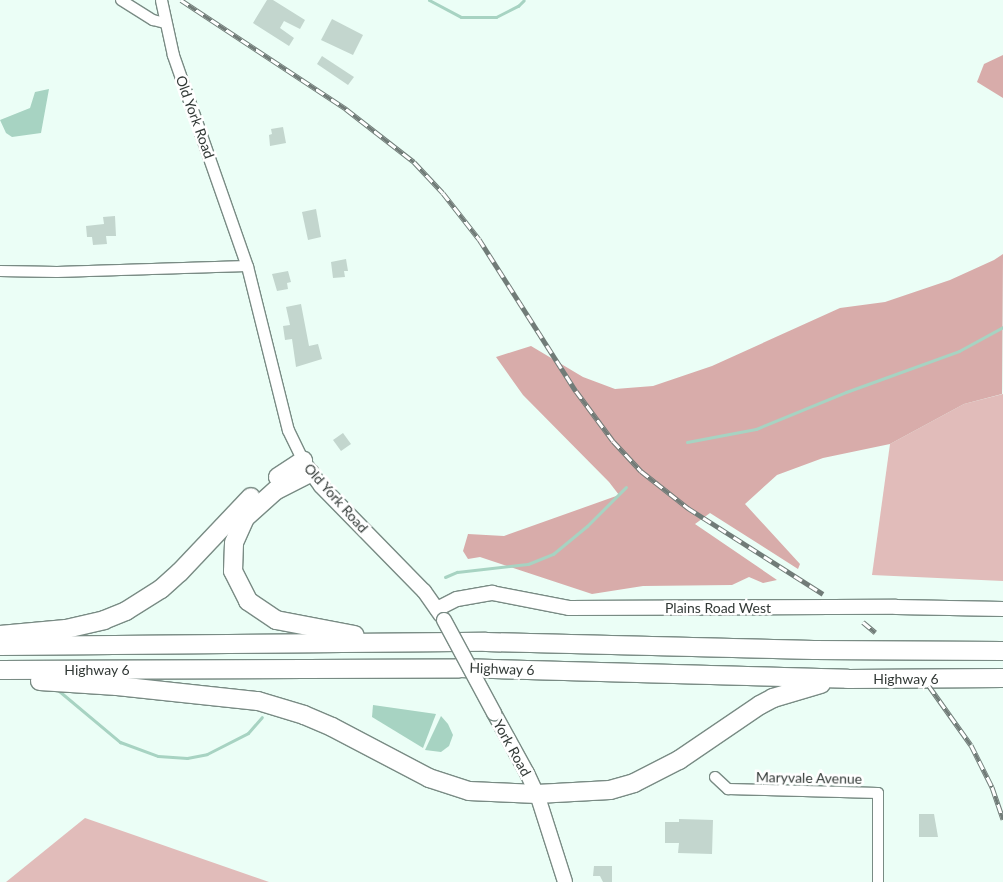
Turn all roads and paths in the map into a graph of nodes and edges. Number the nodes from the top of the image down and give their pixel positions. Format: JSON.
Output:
{"nodes":[{"id":1,"x":121,"y":0,"type":"edge"},
{"id":2,"x":161,"y":0,"type":"edge"},
{"id":3,"x":165,"y":23,"type":"junction"},
{"id":4,"x":247,"y":266,"type":"junction"},
{"id":5,"x":0,"y":271,"type":"edge"},
{"id":6,"x":306,"y":467,"type":"junction"},
{"id":7,"x":1003,"y":609,"type":"edge"},
{"id":8,"x":440,"y":614,"type":"junction"},
{"id":9,"x":0,"y":635,"type":"edge"},
{"id":10,"x":486,"y":642,"type":"junction"},
{"id":11,"x":0,"y":646,"type":"edge"},
{"id":12,"x":1003,"y":651,"type":"edge"},
{"id":13,"x":0,"y":670,"type":"edge"},
{"id":14,"x":0,"y":678,"type":"edge"},
{"id":15,"x":848,"y":678,"type":"junction"},
{"id":16,"x":1003,"y":678,"type":"edge"},
{"id":17,"x":715,"y":778,"type":"dead end"},
{"id":18,"x":537,"y":794,"type":"junction"},
{"id":19,"x":565,"y":882,"type":"edge"},
{"id":20,"x":878,"y":882,"type":"edge"}],
"edges":[{"from":1,"to":3,"type":"street"},
{"from":2,"to":3,"type":"street","name":"Old York Road"},
{"from":3,"to":4,"type":"street","name":"Old York Road"},
{"from":4,"to":5,"type":"street"},
{"from":4,"to":6,"type":"street","name":"Old York Road"},
{"from":6,"to":8,"type":"main road","name":"Old York Road"},
{"from":6,"to":9,"type":"highway"},
{"from":6,"to":10,"type":"highway"},
{"from":7,"to":8,"type":"main road","name":"Plains Road West"},
{"from":8,"to":18,"type":"main road","name":"York Road","bridge":true},
{"from":10,"to":11,"type":"highway","name":"Highway 6"},
{"from":10,"to":12,"type":"highway","name":"Highway 6"},
{"from":13,"to":15,"type":"highway","name":"Highway 6"},
{"from":14,"to":18,"type":"highway"},
{"from":15,"to":16,"type":"highway","name":"Highway 6"},
{"from":15,"to":18,"type":"highway"},
{"from":17,"to":20,"type":"street","name":"Maryvale Avenue"},
{"from":18,"to":19,"type":"main road","name":"York Road"}]}
